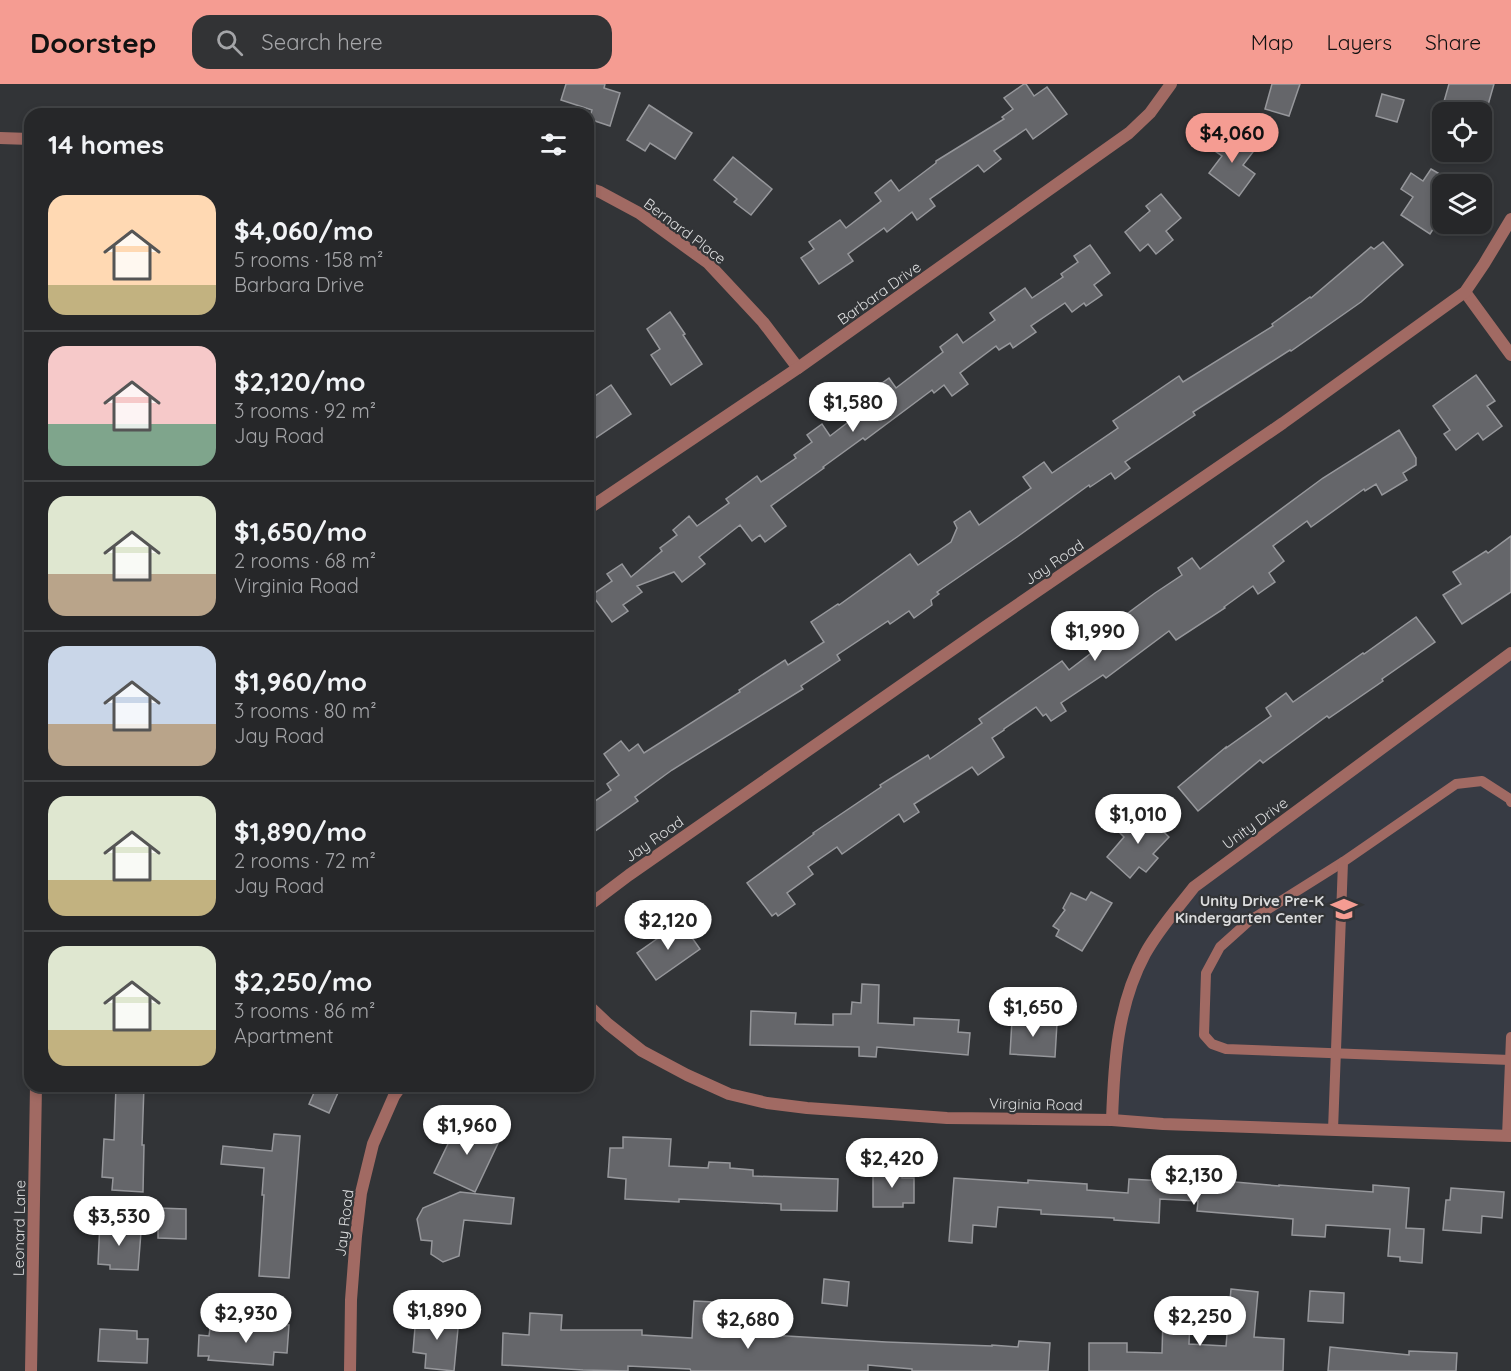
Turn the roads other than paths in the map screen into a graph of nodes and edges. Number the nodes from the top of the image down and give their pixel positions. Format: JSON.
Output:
{"nodes":[{"id":1,"x":1172,"y":84,"type":"edge"},
{"id":2,"x":0,"y":138,"type":"edge"},
{"id":3,"x":24,"y":139,"type":"edge"},
{"id":4,"x":594,"y":190,"type":"edge"},
{"id":5,"x":1511,"y":219,"type":"edge"},
{"id":6,"x":1465,"y":292,"type":"junction"},
{"id":7,"x":1511,"y":355,"type":"edge"},
{"id":8,"x":798,"y":368,"type":"junction"},
{"id":9,"x":594,"y":505,"type":"edge"},
{"id":10,"x":1511,"y":653,"type":"edge"},
{"id":11,"x":1511,"y":802,"type":"edge"},
{"id":12,"x":1342,"y":861,"type":"junction"},
{"id":13,"x":594,"y":902,"type":"edge"},
{"id":14,"x":594,"y":1011,"type":"edge"},
{"id":15,"x":1511,"y":1037,"type":"edge"},
{"id":16,"x":1336,"y":1053,"type":"junction"},
{"id":17,"x":1510,"y":1060,"type":"edge"},
{"id":18,"x":36,"y":1092,"type":"edge"},
{"id":19,"x":397,"y":1092,"type":"edge"},
{"id":20,"x":1112,"y":1120,"type":"junction"},
{"id":21,"x":1333,"y":1130,"type":"junction"},
{"id":22,"x":1509,"y":1136,"type":"edge"},
{"id":23,"x":31,"y":1371,"type":"edge"},
{"id":24,"x":350,"y":1371,"type":"edge"}],
"edges":[{"from":1,"to":8,"type":"street","name":"Barbara Drive"},
{"from":2,"to":3,"type":"street"},
{"from":4,"to":8,"type":"street","name":"Bernard Place"},
{"from":5,"to":6,"type":"street","name":"Jay Road"},
{"from":6,"to":7,"type":"street"},
{"from":6,"to":13,"type":"street","name":"Jay Road"},
{"from":8,"to":9,"type":"street","name":"Barbara Drive"},
{"from":10,"to":20,"type":"street","name":"Unity Drive"},
{"from":11,"to":12,"type":"lane"},
{"from":12,"to":16,"type":"lane"},
{"from":12,"to":16,"type":"lane"},
{"from":14,"to":20,"type":"street","name":"Virginia Road"},
{"from":15,"to":17,"type":"lane"},
{"from":16,"to":17,"type":"lane"},
{"from":16,"to":21,"type":"lane"},
{"from":17,"to":22,"type":"lane"},
{"from":18,"to":23,"type":"street","name":"Leonard Lane"},
{"from":19,"to":24,"type":"street","name":"Jay Road"},
{"from":20,"to":21,"type":"street","name":"Virginia Road"},
{"from":21,"to":22,"type":"street","name":"Virginia Road"}]}
